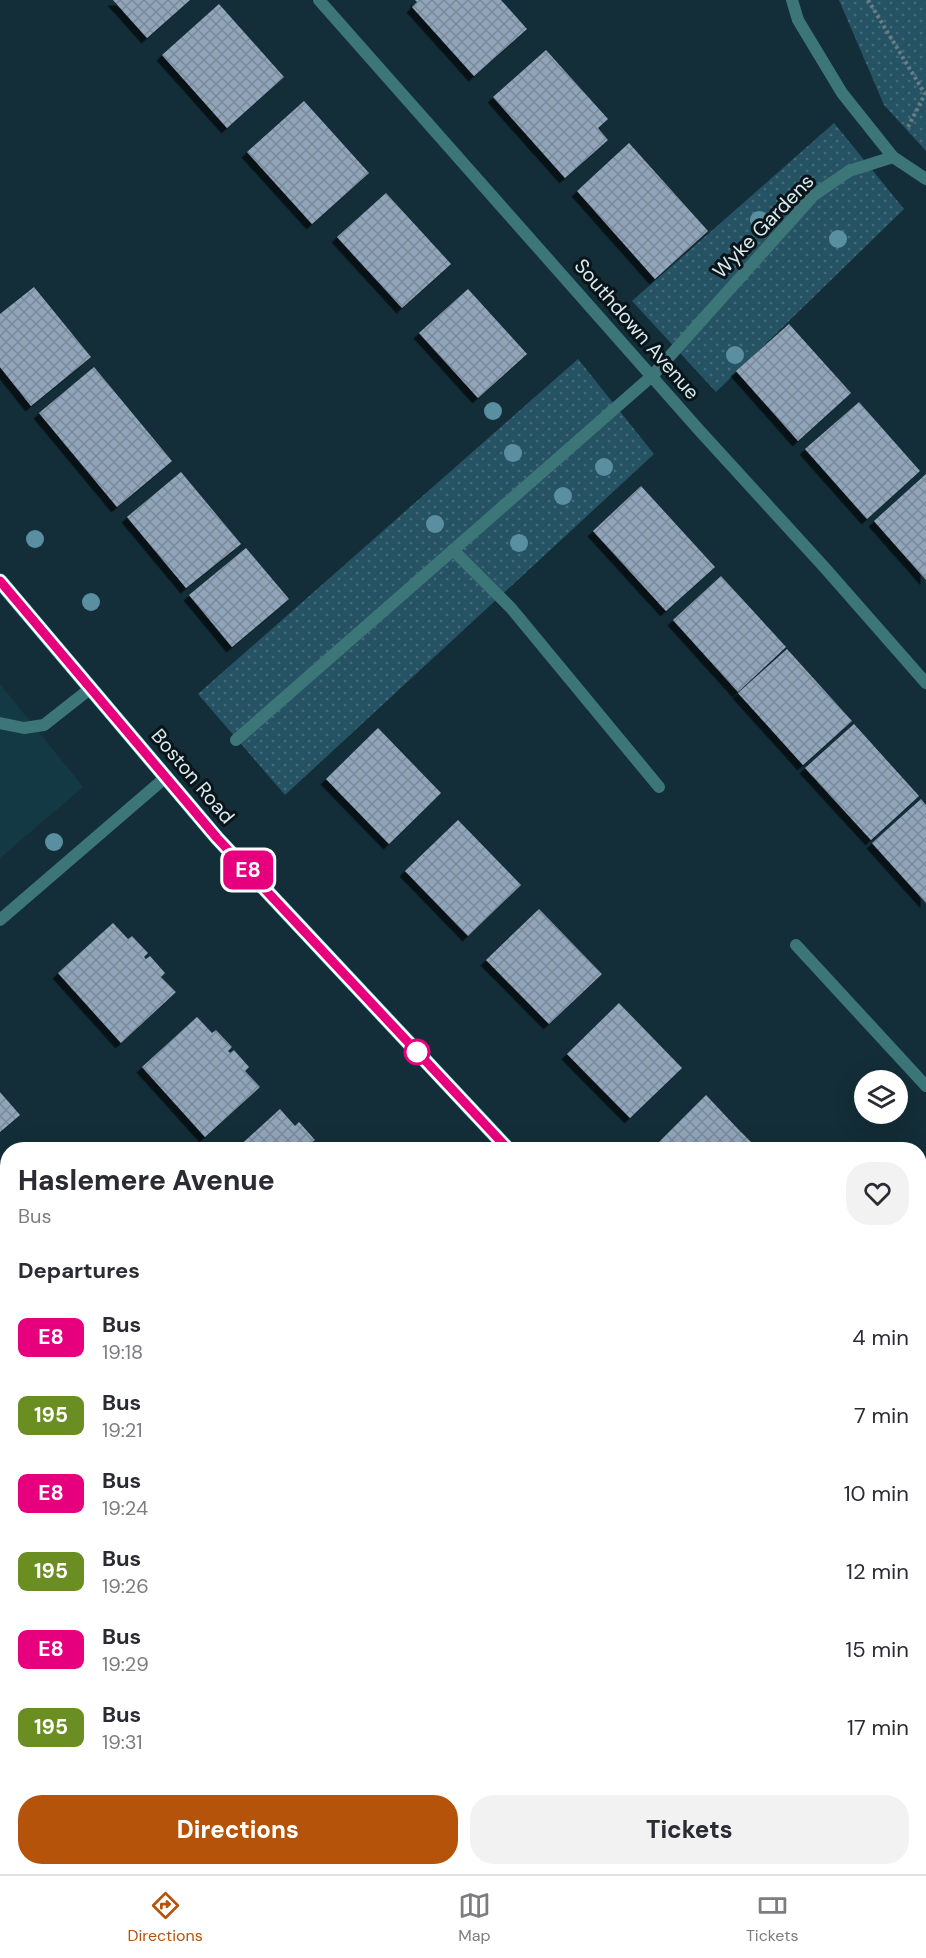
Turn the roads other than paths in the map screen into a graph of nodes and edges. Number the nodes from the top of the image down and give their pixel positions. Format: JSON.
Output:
{"nodes":[{"id":1,"x":319,"y":0,"type":"edge"},
{"id":2,"x":792,"y":0,"type":"edge"},
{"id":3,"x":893,"y":158,"type":"junction"},
{"id":4,"x":926,"y":179,"type":"edge"},
{"id":5,"x":652,"y":376,"type":"junction"},
{"id":6,"x":453,"y":550,"type":"junction"},
{"id":7,"x":0,"y":581,"type":"edge"},
{"id":8,"x":926,"y":683,"type":"edge"},
{"id":9,"x":91,"y":688,"type":"junction"},
{"id":10,"x":0,"y":723,"type":"edge"},
{"id":11,"x":236,"y":740,"type":"dead end"},
{"id":12,"x":166,"y":777,"type":"junction"},
{"id":13,"x":659,"y":787,"type":"dead end"},
{"id":14,"x":0,"y":920,"type":"edge"},
{"id":15,"x":796,"y":945,"type":"dead end"},
{"id":16,"x":926,"y":1086,"type":"edge"},
{"id":17,"x":501,"y":1142,"type":"edge"}],
"edges":[{"from":1,"to":5,"type":"street","name":"Southdown Avenue"},
{"from":2,"to":3,"type":"street"},
{"from":3,"to":4,"type":"street"},
{"from":3,"to":5,"type":"street","name":"Wyke Gardens"},
{"from":5,"to":6,"type":"street","name":"Wyke Gardens"},
{"from":5,"to":8,"type":"street","name":"Southdown Avenue"},
{"from":6,"to":11,"type":"street","name":"Wyke Gardens"},
{"from":6,"to":13,"type":"street"},
{"from":7,"to":9,"type":"main road","name":"Boston Road"},
{"from":9,"to":10,"type":"street"},
{"from":9,"to":12,"type":"main road","name":"Boston Road"},
{"from":12,"to":14,"type":"street"},
{"from":12,"to":17,"type":"main road","name":"Boston Road"},
{"from":15,"to":16,"type":"street"}]}
